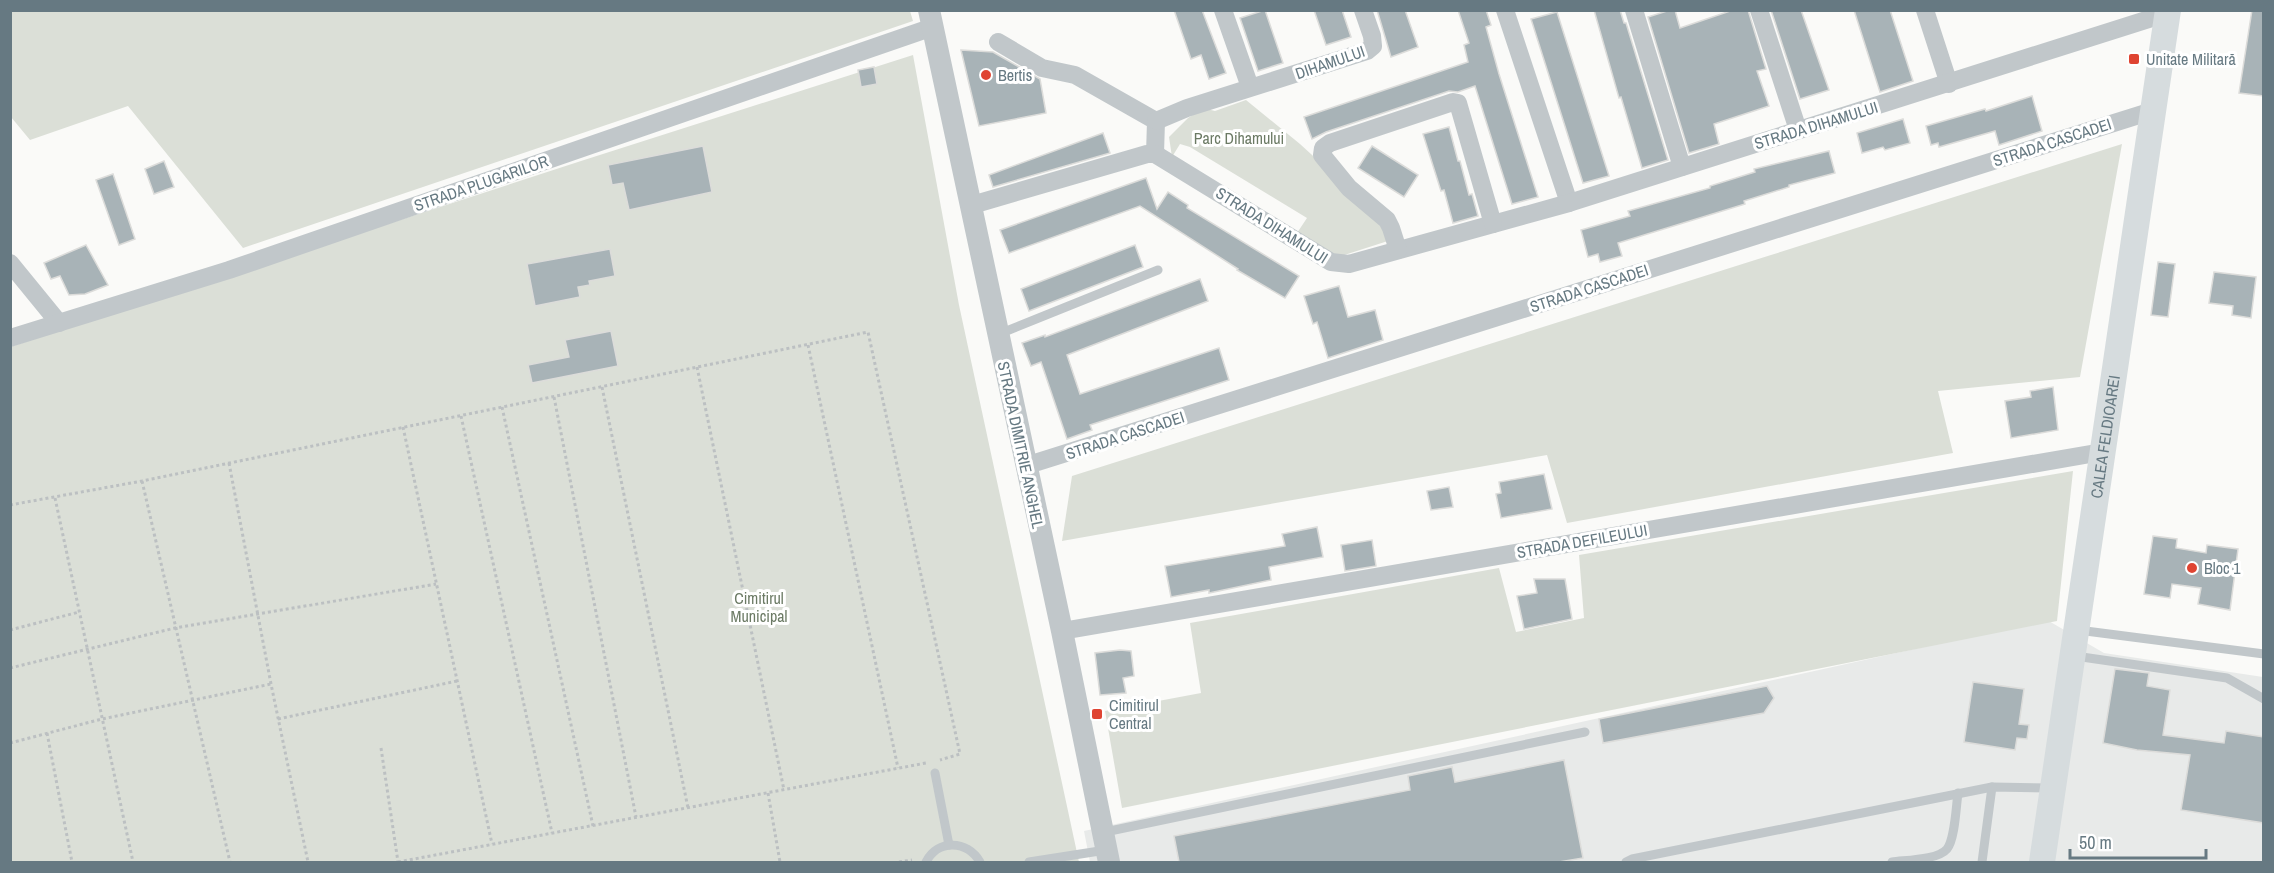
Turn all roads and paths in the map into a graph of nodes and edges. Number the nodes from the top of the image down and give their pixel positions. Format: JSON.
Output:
{"nodes":[{"id":1,"x":1222,"y":10,"type":"edge"},
{"id":2,"x":1363,"y":10,"type":"edge"},
{"id":3,"x":1505,"y":10,"type":"edge"},
{"id":4,"x":1634,"y":10,"type":"edge"},
{"id":5,"x":1758,"y":10,"type":"edge"},
{"id":6,"x":1925,"y":10,"type":"edge"},
{"id":7,"x":2168,"y":12,"type":"edge"},
{"id":8,"x":931,"y":19,"type":"edge"},
{"id":9,"x":999,"y":42,"type":"dead end"},
{"id":10,"x":1949,"y":84,"type":"junction"},
{"id":11,"x":1250,"y":87,"type":"junction"},
{"id":12,"x":2152,"y":111,"type":"junction"},
{"id":13,"x":1156,"y":121,"type":"junction"},
{"id":14,"x":1798,"y":130,"type":"junction"},
{"id":15,"x":1155,"y":154,"type":"junction"},
{"id":16,"x":1682,"y":167,"type":"junction"},
{"id":17,"x":1569,"y":203,"type":"junction"},
{"id":18,"x":972,"y":205,"type":"junction"},
{"id":19,"x":1493,"y":224,"type":"junction"},
{"id":20,"x":1398,"y":250,"type":"junction"},
{"id":21,"x":10,"y":263,"type":"edge"},
{"id":22,"x":1158,"y":270,"type":"dead end"},
{"id":23,"x":59,"y":323,"type":"junction"},
{"id":24,"x":997,"y":335,"type":"junction"},
{"id":25,"x":10,"y":338,"type":"edge"},
{"id":26,"x":808,"y":344,"type":"junction"},
{"id":27,"x":697,"y":367,"type":"junction"},
{"id":28,"x":602,"y":387,"type":"junction"},
{"id":29,"x":554,"y":396,"type":"junction"},
{"id":30,"x":502,"y":407,"type":"junction"},
{"id":31,"x":461,"y":416,"type":"junction"},
{"id":32,"x":403,"y":427,"type":"junction"},
{"id":33,"x":2102,"y":452,"type":"junction"},
{"id":34,"x":229,"y":463,"type":"junction"},
{"id":35,"x":1025,"y":466,"type":"junction"},
{"id":36,"x":142,"y":481,"type":"junction"},
{"id":37,"x":55,"y":497,"type":"junction"},
{"id":38,"x":10,"y":505,"type":"edge"},
{"id":39,"x":436,"y":584,"type":"junction"},
{"id":40,"x":79,"y":612,"type":"junction"},
{"id":41,"x":258,"y":614,"type":"junction"},
{"id":42,"x":175,"y":628,"type":"junction"},
{"id":43,"x":10,"y":630,"type":"edge"},
{"id":44,"x":2076,"y":630,"type":"junction"},
{"id":45,"x":1062,"y":631,"type":"junction"},
{"id":46,"x":87,"y":650,"type":"junction"},
{"id":47,"x":2264,"y":654,"type":"edge"},
{"id":48,"x":2072,"y":655,"type":"junction"},
{"id":49,"x":10,"y":668,"type":"edge"},
{"id":50,"x":457,"y":681,"type":"junction"},
{"id":51,"x":271,"y":684,"type":"junction"},
{"id":52,"x":2264,"y":699,"type":"edge"},
{"id":53,"x":192,"y":701,"type":"junction"},
{"id":54,"x":102,"y":719,"type":"junction"},
{"id":55,"x":278,"y":719,"type":"junction"},
{"id":56,"x":1586,"y":732,"type":"dead end"},
{"id":57,"x":47,"y":734,"type":"junction"},
{"id":58,"x":10,"y":743,"type":"edge"},
{"id":59,"x":381,"y":748,"type":"dead end"},
{"id":60,"x":898,"y":768,"type":"junction"},
{"id":61,"x":935,"y":773,"type":"dead end"},
{"id":62,"x":1992,"y":787,"type":"junction"},
{"id":63,"x":2053,"y":788,"type":"junction"},
{"id":64,"x":784,"y":790,"type":"junction"},
{"id":65,"x":768,"y":793,"type":"junction"},
{"id":66,"x":1958,"y":794,"type":"junction"},
{"id":67,"x":688,"y":808,"type":"junction"},
{"id":68,"x":636,"y":817,"type":"junction"},
{"id":69,"x":592,"y":826,"type":"junction"},
{"id":70,"x":552,"y":833,"type":"junction"},
{"id":71,"x":492,"y":844,"type":"junction"},
{"id":72,"x":949,"y":845,"type":"junction"},
{"id":73,"x":1105,"y":848,"type":"edge"},
{"id":74,"x":72,"y":862,"type":"edge"},
{"id":75,"x":133,"y":862,"type":"edge"},
{"id":76,"x":230,"y":862,"type":"edge"},
{"id":77,"x":308,"y":862,"type":"edge"},
{"id":78,"x":397,"y":862,"type":"edge"},
{"id":79,"x":780,"y":862,"type":"edge"},
{"id":80,"x":926,"y":862,"type":"edge"},
{"id":81,"x":980,"y":862,"type":"edge"},
{"id":82,"x":1029,"y":862,"type":"edge"},
{"id":83,"x":1626,"y":862,"type":"edge"},
{"id":84,"x":1892,"y":862,"type":"edge"},
{"id":85,"x":1982,"y":862,"type":"edge"},
{"id":86,"x":2042,"y":862,"type":"edge"}],
"edges":[{"from":1,"to":11,"type":"street"},
{"from":2,"to":11,"type":"street","name":"DIHAMULUI"},
{"from":3,"to":17,"type":"street"},
{"from":4,"to":16,"type":"street"},
{"from":5,"to":14,"type":"street"},
{"from":6,"to":10,"type":"street"},
{"from":7,"to":10,"type":"street","name":"STRADA DIHAMULUI"},
{"from":7,"to":12,"type":"main road","name":"CALEA FELDIOAREI"},
{"from":8,"to":18,"type":"street","name":"STRADA DIMITRIE ANGHEL"},
{"from":8,"to":23,"type":"street","name":"STRADA PLUGARILOR"},
{"from":9,"to":13,"type":"street"},
{"from":10,"to":14,"type":"street","name":"STRADA DIHAMULUI"},
{"from":11,"to":13,"type":"street","name":"DIHAMULUI"},
{"from":12,"to":33,"type":"main road","name":"CALEA FELDIOAREI"},
{"from":12,"to":35,"type":"street","name":"STRADA CASCADEI"},
{"from":13,"to":15,"type":"street"},
{"from":14,"to":16,"type":"street","name":"STRADA DIHAMULUI"},
{"from":15,"to":18,"type":"street"},
{"from":15,"to":20,"type":"street","name":"STRADA DIHAMULUI"},
{"from":16,"to":17,"type":"street","name":"STRADA DIHAMULUI"},
{"from":17,"to":19,"type":"street","name":"STRADA DIHAMULUI"},
{"from":18,"to":24,"type":"street","name":"STRADA DIMITRIE ANGHEL"},
{"from":19,"to":20,"type":"street","name":"STRADA DIHAMULUI"},
{"from":19,"to":20,"type":"street"},
{"from":21,"to":23,"type":"street"},
{"from":22,"to":24,"type":"lane"},
{"from":23,"to":25,"type":"street","name":"STRADA PLUGARILOR"},
{"from":24,"to":35,"type":"street","name":"STRADA DIMITRIE ANGHEL"},
{"from":26,"to":27,"type":"path"},
{"from":26,"to":60,"type":"path"},
{"from":26,"to":60,"type":"path"},
{"from":27,"to":28,"type":"path"},
{"from":27,"to":64,"type":"path"},
{"from":28,"to":29,"type":"path"},
{"from":28,"to":67,"type":"path"},
{"from":29,"to":30,"type":"path"},
{"from":29,"to":68,"type":"path"},
{"from":30,"to":31,"type":"path"},
{"from":30,"to":69,"type":"path"},
{"from":31,"to":32,"type":"path"},
{"from":31,"to":70,"type":"path"},
{"from":32,"to":34,"type":"path"},
{"from":32,"to":39,"type":"path"},
{"from":33,"to":44,"type":"main road","name":"CALEA FELDIOAREI"},
{"from":33,"to":45,"type":"street","name":"STRADA DEFILEULUI"},
{"from":34,"to":36,"type":"path"},
{"from":34,"to":41,"type":"path"},
{"from":35,"to":45,"type":"street","name":"STRADA DIMITRIE ANGHEL"},
{"from":36,"to":37,"type":"path"},
{"from":36,"to":42,"type":"path"},
{"from":37,"to":38,"type":"path"},
{"from":37,"to":40,"type":"path"},
{"from":39,"to":41,"type":"path"},
{"from":39,"to":50,"type":"path"},
{"from":40,"to":43,"type":"path"},
{"from":40,"to":46,"type":"path"},
{"from":41,"to":42,"type":"path"},
{"from":41,"to":51,"type":"path"},
{"from":42,"to":46,"type":"path"},
{"from":42,"to":53,"type":"path"},
{"from":44,"to":47,"type":"lane"},
{"from":44,"to":48,"type":"main road","name":"CALEA FELDIOAREI"},
{"from":45,"to":73,"type":"street","name":"STRADA DIMITRIE ANGHEL"},
{"from":46,"to":49,"type":"path"},
{"from":46,"to":54,"type":"path"},
{"from":48,"to":52,"type":"lane"},
{"from":48,"to":63,"type":"main road","name":"CALEA FELDIOAREI"},
{"from":50,"to":55,"type":"path"},
{"from":50,"to":71,"type":"path"},
{"from":51,"to":53,"type":"path"},
{"from":51,"to":55,"type":"path"},
{"from":53,"to":54,"type":"path"},
{"from":53,"to":76,"type":"path"},
{"from":54,"to":57,"type":"path"},
{"from":54,"to":75,"type":"path"},
{"from":55,"to":77,"type":"path"},
{"from":56,"to":73,"type":"lane"},
{"from":57,"to":58,"type":"path"},
{"from":57,"to":74,"type":"path"},
{"from":59,"to":78,"type":"path"},
{"from":60,"to":64,"type":"path"},
{"from":61,"to":72,"type":"lane"},
{"from":62,"to":63,"type":"lane"},
{"from":62,"to":66,"type":"lane"},
{"from":62,"to":85,"type":"lane"},
{"from":63,"to":86,"type":"main road","name":"CALEA FELDIOAREI"},
{"from":64,"to":65,"type":"path"},
{"from":65,"to":67,"type":"path"},
{"from":65,"to":79,"type":"path"},
{"from":66,"to":83,"type":"lane"},
{"from":66,"to":84,"type":"lane"},
{"from":67,"to":68,"type":"path"},
{"from":68,"to":69,"type":"path"},
{"from":69,"to":70,"type":"path"},
{"from":70,"to":71,"type":"path"},
{"from":71,"to":78,"type":"path"},
{"from":72,"to":80,"type":"lane"},
{"from":72,"to":81,"type":"lane"},
{"from":73,"to":82,"type":"lane"}]}
